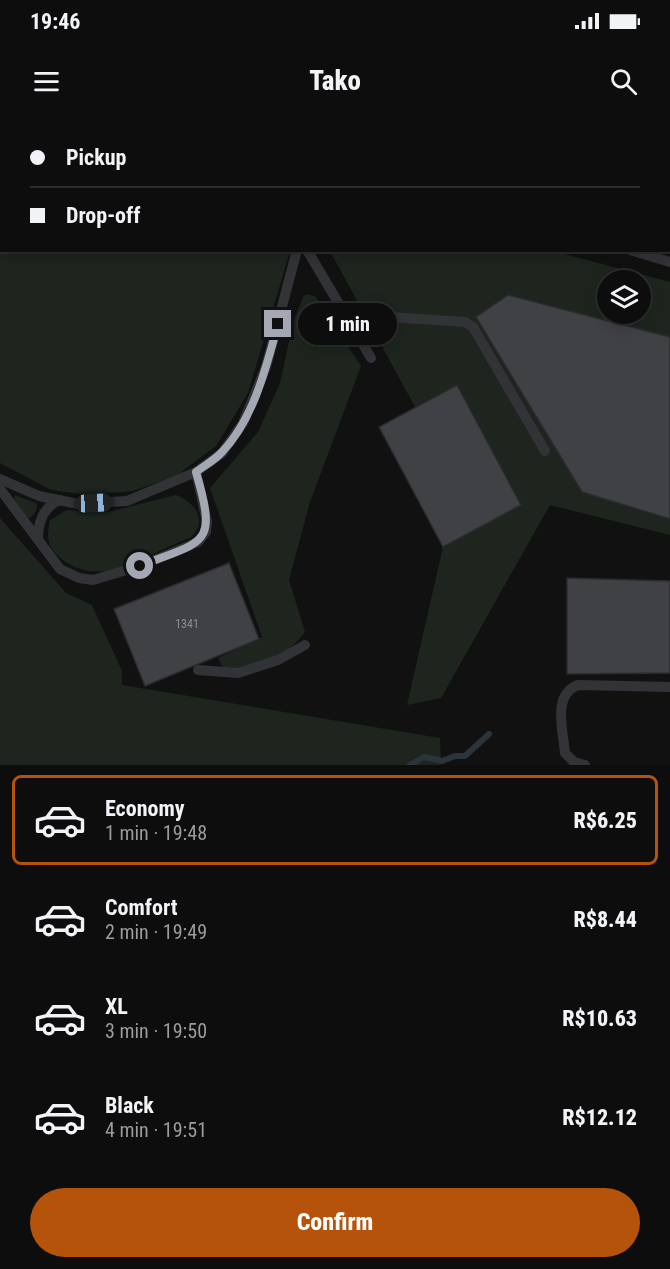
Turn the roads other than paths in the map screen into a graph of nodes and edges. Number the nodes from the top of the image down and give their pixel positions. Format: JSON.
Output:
{"nodes":[{"id":1,"x":296,"y":252,"type":"edge"},
{"id":2,"x":308,"y":252,"type":"edge"},
{"id":3,"x":637,"y":252,"type":"edge"},
{"id":4,"x":670,"y":262,"type":"edge"},
{"id":5,"x":344,"y":314,"type":"junction"},
{"id":6,"x":371,"y":358,"type":"dead end"},
{"id":7,"x":545,"y":451,"type":"dead end"},
{"id":8,"x":196,"y":472,"type":"junction"},
{"id":9,"x":0,"y":479,"type":"edge"},
{"id":10,"x":0,"y":489,"type":"edge"},
{"id":11,"x":60,"y":500,"type":"junction"},
{"id":12,"x":38,"y":539,"type":"junction"},
{"id":13,"x":305,"y":645,"type":"dead end"},
{"id":14,"x":198,"y":670,"type":"dead end"},
{"id":15,"x":670,"y":687,"type":"edge"},
{"id":16,"x":585,"y":765,"type":"edge"}],
"edges":[{"from":1,"to":8,"type":"lane"},
{"from":2,"to":5,"type":"lane"},
{"from":3,"to":4,"type":"lane"},
{"from":5,"to":6,"type":"lane"},
{"from":5,"to":7,"type":"lane"},
{"from":8,"to":11,"type":"lane"},
{"from":8,"to":12,"type":"lane"},
{"from":9,"to":11,"type":"lane"},
{"from":10,"to":12,"type":"lane"},
{"from":11,"to":12,"type":"lane"},
{"from":13,"to":14,"type":"lane"},
{"from":15,"to":16,"type":"lane"}]}
